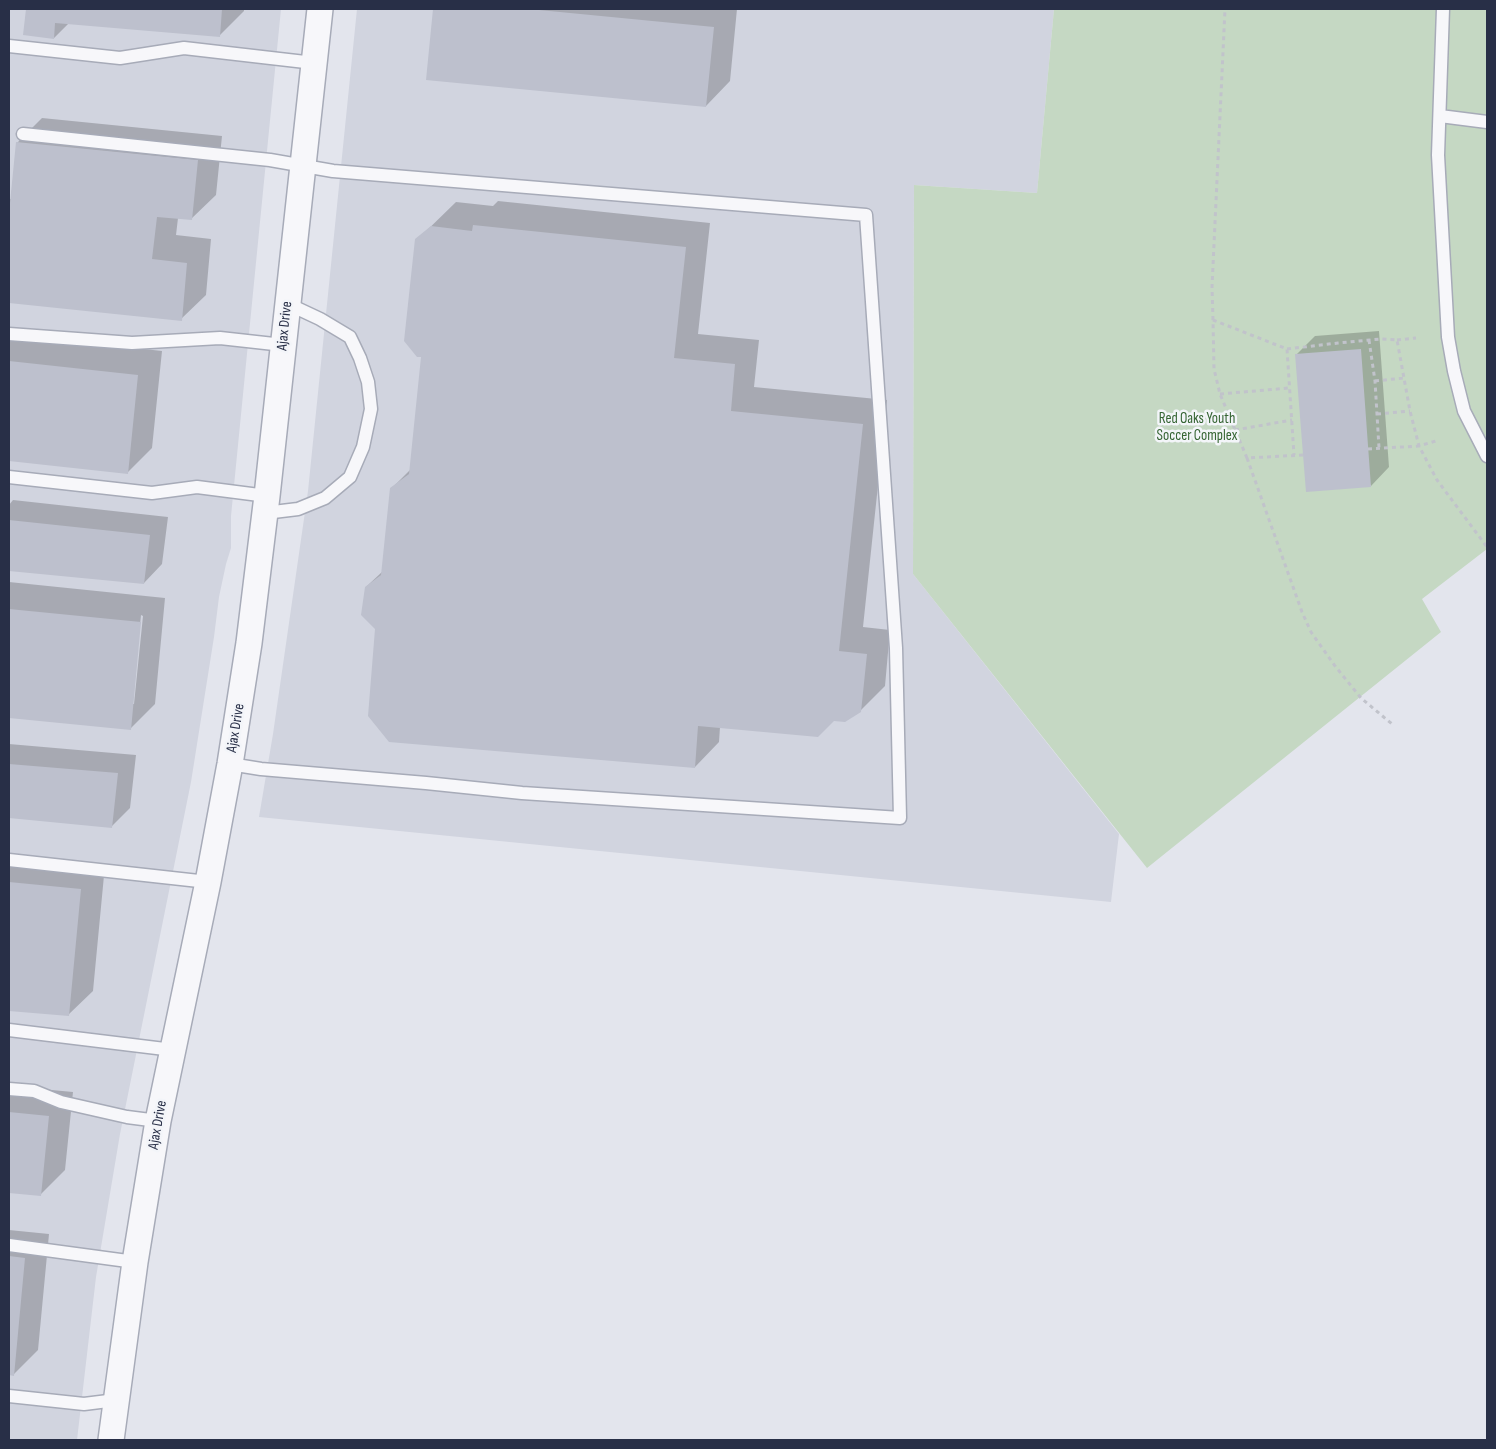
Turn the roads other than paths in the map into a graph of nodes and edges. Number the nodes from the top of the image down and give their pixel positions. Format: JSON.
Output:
{"nodes":[{"id":1,"x":320,"y":9,"type":"edge"},
{"id":2,"x":1443,"y":9,"type":"edge"},
{"id":3,"x":9,"y":46,"type":"edge"},
{"id":4,"x":314,"y":63,"type":"junction"},
{"id":5,"x":1440,"y":116,"type":"junction"},
{"id":6,"x":1487,"y":122,"type":"edge"},
{"id":7,"x":23,"y":134,"type":"dead end"},
{"id":8,"x":302,"y":166,"type":"junction"},
{"id":9,"x":288,"y":304,"type":"junction"},
{"id":10,"x":9,"y":334,"type":"edge"},
{"id":11,"x":283,"y":345,"type":"junction"},
{"id":12,"x":1487,"y":456,"type":"edge"},
{"id":13,"x":9,"y":477,"type":"edge"},
{"id":14,"x":266,"y":504,"type":"junction"},
{"id":15,"x":230,"y":764,"type":"junction"},
{"id":16,"x":9,"y":860,"type":"edge"},
{"id":17,"x":208,"y":882,"type":"junction"},
{"id":18,"x":9,"y":1030,"type":"edge"},
{"id":19,"x":172,"y":1050,"type":"junction"},
{"id":20,"x":9,"y":1089,"type":"edge"},
{"id":21,"x":158,"y":1121,"type":"junction"},
{"id":22,"x":9,"y":1246,"type":"edge"},
{"id":23,"x":135,"y":1262,"type":"junction"},
{"id":24,"x":9,"y":1396,"type":"edge"},
{"id":25,"x":116,"y":1400,"type":"junction"},
{"id":26,"x":111,"y":1440,"type":"edge"}],
"edges":[{"from":1,"to":4,"type":"street","name":"Ajax Drive"},
{"from":2,"to":5,"type":"lane"},
{"from":3,"to":4,"type":"lane"},
{"from":4,"to":8,"type":"street","name":"Ajax Drive"},
{"from":5,"to":6,"type":"lane"},
{"from":5,"to":12,"type":"lane"},
{"from":7,"to":8,"type":"lane"},
{"from":8,"to":9,"type":"street","name":"Ajax Drive"},
{"from":8,"to":15,"type":"lane"},
{"from":9,"to":11,"type":"street","name":"Ajax Drive"},
{"from":9,"to":14,"type":"lane"},
{"from":10,"to":11,"type":"lane"},
{"from":11,"to":14,"type":"street","name":"Ajax Drive"},
{"from":13,"to":14,"type":"lane"},
{"from":14,"to":15,"type":"street","name":"Ajax Drive"},
{"from":15,"to":17,"type":"street","name":"Ajax Drive"},
{"from":16,"to":17,"type":"lane"},
{"from":17,"to":19,"type":"street","name":"Ajax Drive"},
{"from":18,"to":19,"type":"lane"},
{"from":19,"to":21,"type":"street","name":"Ajax Drive"},
{"from":20,"to":21,"type":"lane"},
{"from":21,"to":23,"type":"street","name":"Ajax Drive"},
{"from":22,"to":23,"type":"lane"},
{"from":23,"to":25,"type":"street","name":"Ajax Drive"},
{"from":24,"to":25,"type":"lane"},
{"from":25,"to":26,"type":"street","name":"Ajax Drive"}]}
